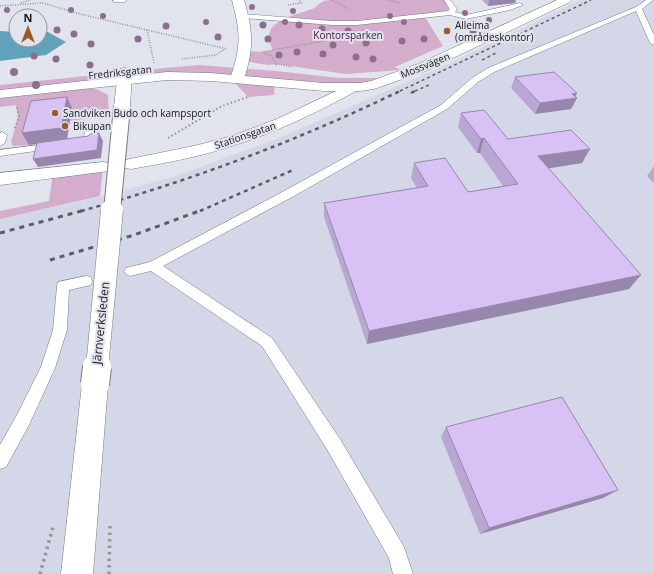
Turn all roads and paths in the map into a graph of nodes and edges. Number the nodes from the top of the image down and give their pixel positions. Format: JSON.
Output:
{"nodes":[{"id":1,"x":30,"y":0,"type":"edge"},
{"id":2,"x":40,"y":0,"type":"edge"},
{"id":3,"x":124,"y":0,"type":"edge"},
{"id":4,"x":238,"y":0,"type":"edge"},
{"id":5,"x":447,"y":0,"type":"edge"},
{"id":6,"x":514,"y":0,"type":"edge"},
{"id":7,"x":566,"y":0,"type":"edge"},
{"id":8,"x":650,"y":0,"type":"edge"},
{"id":9,"x":116,"y":1,"type":"edge"},
{"id":10,"x":19,"y":4,"type":"junction"},
{"id":11,"x":43,"y":4,"type":"junction"},
{"id":12,"x":0,"y":6,"type":"edge"},
{"id":13,"x":638,"y":8,"type":"junction"},
{"id":14,"x":450,"y":14,"type":"junction"},
{"id":15,"x":243,"y":16,"type":"junction"},
{"id":16,"x":147,"y":30,"type":"junction"},
{"id":17,"x":654,"y":43,"type":"edge"},
{"id":18,"x":230,"y":45,"type":"dead end"},
{"id":19,"x":224,"y":49,"type":"junction"},
{"id":20,"x":246,"y":51,"type":"junction"},
{"id":21,"x":263,"y":52,"type":"dead end"},
{"id":22,"x":177,"y":60,"type":"dead end"},
{"id":23,"x":154,"y":63,"type":"dead end"},
{"id":24,"x":239,"y":73,"type":"junction"},
{"id":25,"x":125,"y":76,"type":"junction"},
{"id":26,"x":392,"y":78,"type":"junction"},
{"id":27,"x":0,"y":85,"type":"edge"},
{"id":28,"x":353,"y":87,"type":"junction"},
{"id":29,"x":244,"y":93,"type":"dead end"},
{"id":30,"x":0,"y":94,"type":"edge"},
{"id":31,"x":90,"y":126,"type":"dead end"},
{"id":32,"x":166,"y":139,"type":"dead end"},
{"id":33,"x":0,"y":153,"type":"edge"},
{"id":34,"x":131,"y":164,"type":"dead end"},
{"id":35,"x":103,"y":167,"type":"dead end"},
{"id":36,"x":0,"y":179,"type":"edge"},
{"id":37,"x":153,"y":266,"type":"junction"},
{"id":38,"x":130,"y":271,"type":"dead end"},
{"id":39,"x":86,"y":281,"type":"dead end"},
{"id":40,"x":0,"y":461,"type":"edge"},
{"id":41,"x":77,"y":574,"type":"edge"},
{"id":42,"x":403,"y":574,"type":"edge"}],
"edges":[{"from":1,"to":10,"type":"path"},
{"from":2,"to":11,"type":"path"},
{"from":3,"to":9,"type":"lane"},
{"from":4,"to":15,"type":"street"},
{"from":5,"to":14,"type":"lane"},
{"from":6,"to":14,"type":"lane"},
{"from":7,"to":26,"type":"street","name":"Mossvägen"},
{"from":8,"to":13,"type":"lane"},
{"from":10,"to":11,"type":"path"},
{"from":10,"to":12,"type":"path"},
{"from":11,"to":16,"type":"path"},
{"from":13,"to":17,"type":"lane"},
{"from":13,"to":37,"type":"lane"},
{"from":14,"to":15,"type":"lane"},
{"from":15,"to":20,"type":"street"},
{"from":16,"to":19,"type":"path"},
{"from":16,"to":23,"type":"path"},
{"from":18,"to":19,"type":"path"},
{"from":19,"to":20,"type":"path"},
{"from":19,"to":22,"type":"path"},
{"from":20,"to":21,"type":"path"},
{"from":20,"to":24,"type":"street"},
{"from":24,"to":25,"type":"street","name":"Fredriksgatan"},
{"from":24,"to":26,"type":"street","name":"Mossvägen"},
{"from":24,"to":28,"type":"street","name":"Mossvägen"},
{"from":25,"to":27,"type":"street","name":"Fredriksgatan"},
{"from":25,"to":30,"type":"street","name":"Fredriksgatan"},
{"from":25,"to":41,"type":"street","name":"Järnverksleden","bridge":true},
{"from":26,"to":28,"type":"street","name":"Mossvägen"},
{"from":28,"to":34,"type":"street","name":"Stationsgatan"},
{"from":29,"to":32,"type":"path"},
{"from":31,"to":33,"type":"lane"},
{"from":35,"to":36,"type":"street"},
{"from":37,"to":38,"type":"lane"},
{"from":37,"to":42,"type":"lane"},
{"from":39,"to":40,"type":"lane"}]}
